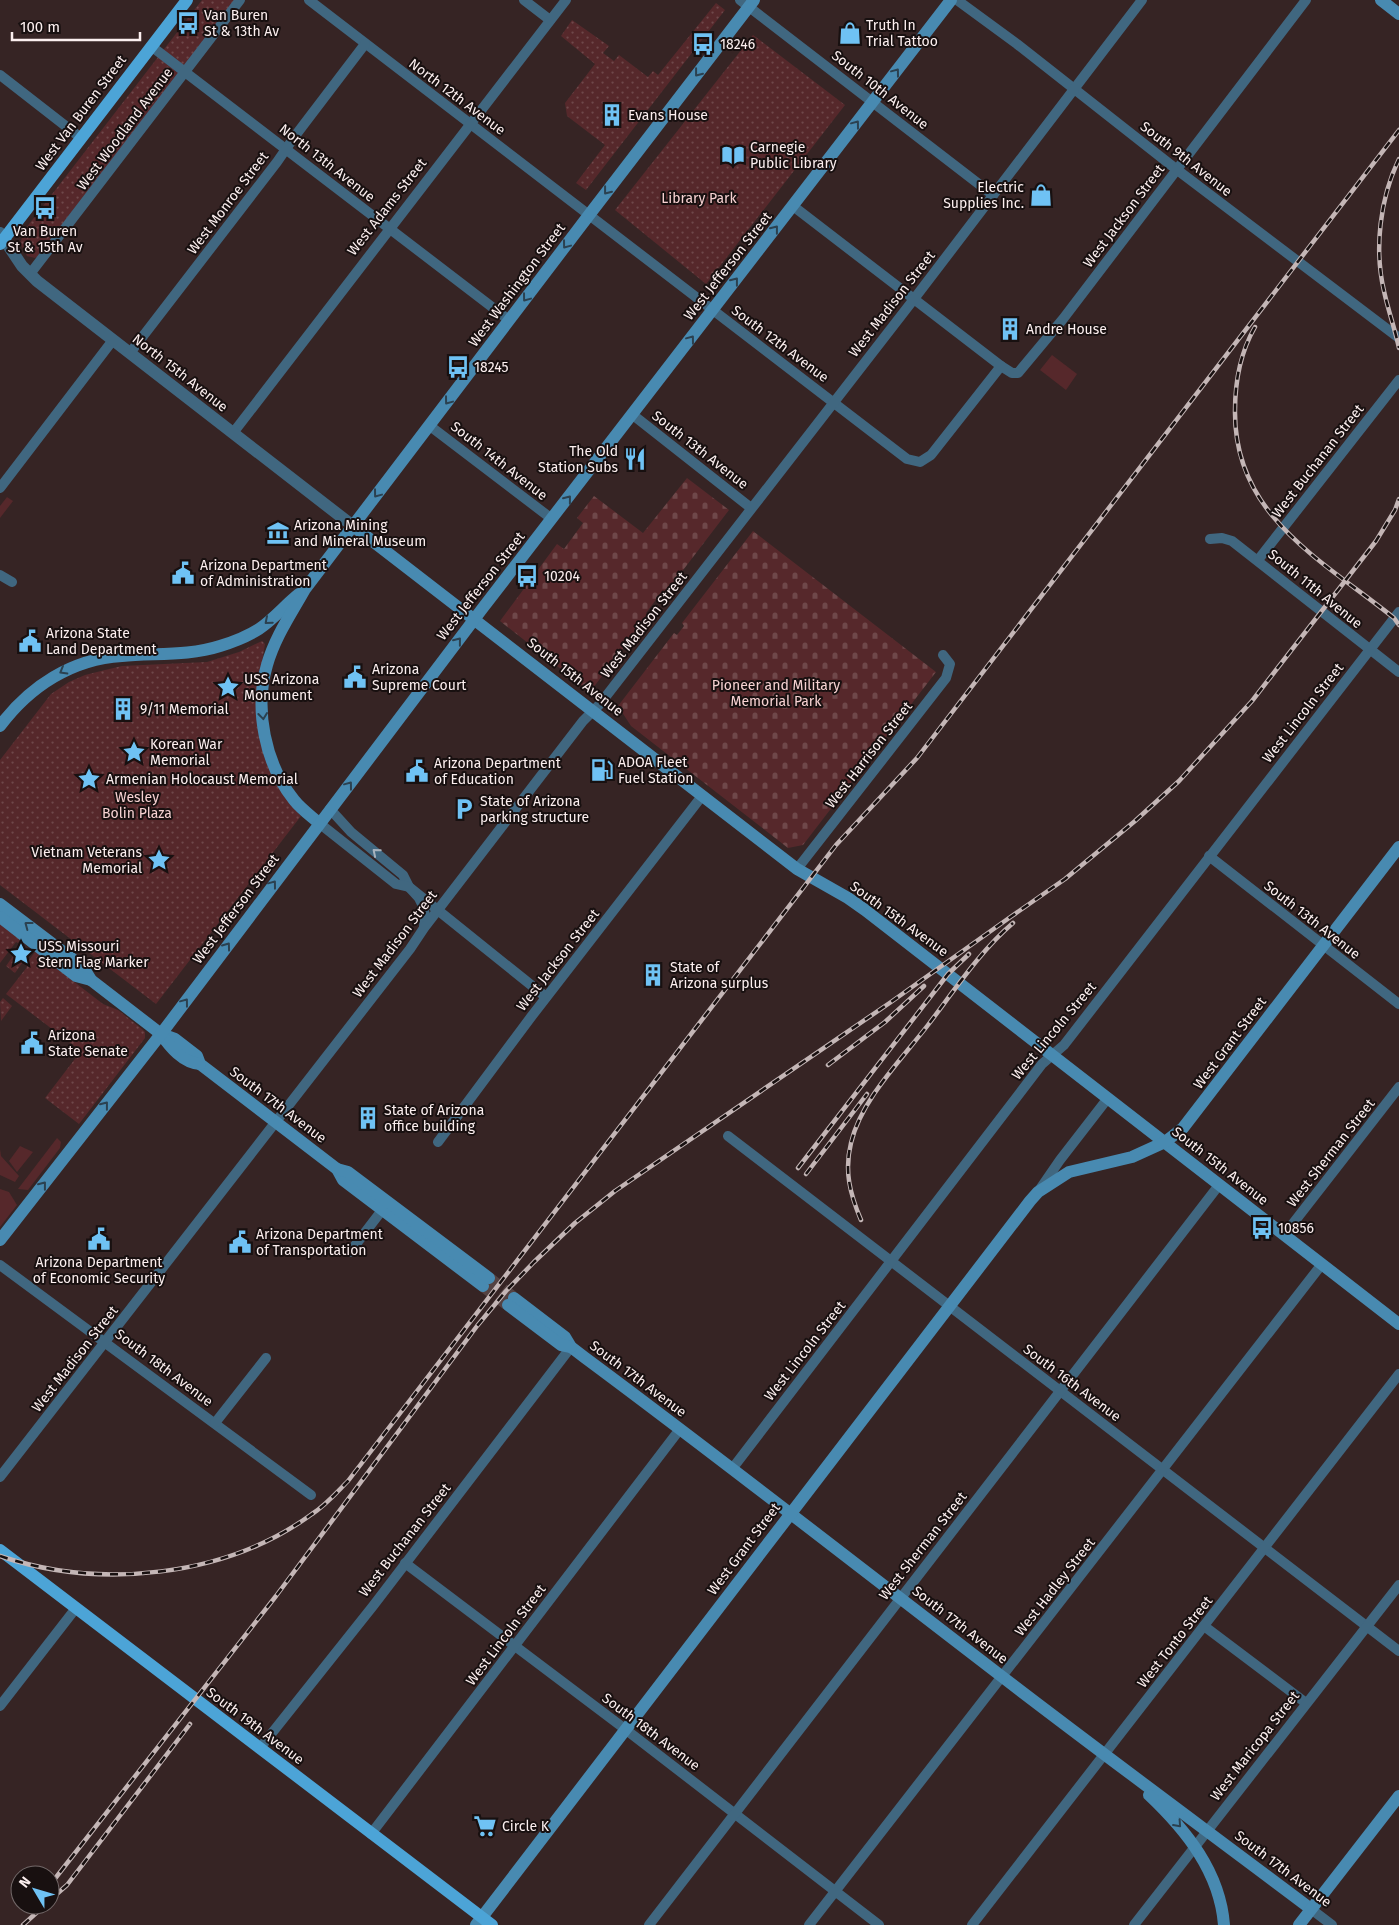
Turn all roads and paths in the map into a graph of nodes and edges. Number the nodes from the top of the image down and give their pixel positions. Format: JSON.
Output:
{"nodes":[{"id":1,"x":187,"y":0,"type":"edge"},
{"id":2,"x":240,"y":0,"type":"edge"},
{"id":3,"x":309,"y":0,"type":"edge"},
{"id":4,"x":524,"y":0,"type":"edge"},
{"id":5,"x":566,"y":0,"type":"edge"},
{"id":6,"x":951,"y":0,"type":"edge"},
{"id":7,"x":958,"y":0,"type":"edge"},
{"id":8,"x":1142,"y":0,"type":"edge"},
{"id":9,"x":1306,"y":0,"type":"edge"},
{"id":10,"x":1381,"y":0,"type":"edge"},
{"id":11,"x":748,"y":2,"type":"edge"},
{"id":12,"x":1399,"y":14,"type":"edge"},
{"id":13,"x":550,"y":20,"type":"junction"},
{"id":14,"x":365,"y":44,"type":"junction"},
{"id":15,"x":151,"y":46,"type":"junction"},
{"id":16,"x":186,"y":72,"type":"junction"},
{"id":17,"x":0,"y":76,"type":"edge"},
{"id":18,"x":1074,"y":89,"type":"junction"},
{"id":19,"x":873,"y":102,"type":"junction"},
{"id":20,"x":470,"y":124,"type":"junction"},
{"id":21,"x":81,"y":138,"type":"junction"},
{"id":22,"x":286,"y":149,"type":"junction"},
{"id":23,"x":1176,"y":169,"type":"junction"},
{"id":24,"x":993,"y":195,"type":"junction"},
{"id":25,"x":793,"y":206,"type":"junction"},
{"id":26,"x":588,"y":215,"type":"junction"},
{"id":27,"x":390,"y":229,"type":"junction"},
{"id":28,"x":1,"y":239,"type":"edge"},
{"id":29,"x":30,"y":274,"type":"junction"},
{"id":30,"x":914,"y":298,"type":"junction"},
{"id":31,"x":712,"y":310,"type":"junction"},
{"id":32,"x":509,"y":320,"type":"junction"},
{"id":33,"x":1399,"y":338,"type":"edge"},
{"id":34,"x":113,"y":340,"type":"junction"},
{"id":35,"x":130,"y":353,"type":"junction"},
{"id":36,"x":1001,"y":366,"type":"junction"},
{"id":37,"x":1399,"y":380,"type":"edge"},
{"id":38,"x":833,"y":402,"type":"junction"},
{"id":39,"x":633,"y":415,"type":"junction"},
{"id":40,"x":430,"y":426,"type":"junction"},
{"id":41,"x":233,"y":432,"type":"junction"},
{"id":42,"x":0,"y":488,"type":"edge"},
{"id":43,"x":751,"y":508,"type":"junction"},
{"id":44,"x":552,"y":519,"type":"junction"},
{"id":45,"x":353,"y":526,"type":"junction"},
{"id":46,"x":1210,"y":539,"type":"dead end"},
{"id":47,"x":1258,"y":560,"type":"junction"},
{"id":48,"x":0,"y":575,"type":"edge"},
{"id":49,"x":12,"y":582,"type":"dead end"},
{"id":50,"x":305,"y":589,"type":"junction"},
{"id":51,"x":1399,"y":612,"type":"edge"},
{"id":52,"x":475,"y":619,"type":"junction"},
{"id":53,"x":1369,"y":650,"type":"junction"},
{"id":54,"x":944,"y":655,"type":"dead end"},
{"id":55,"x":1399,"y":672,"type":"edge"},
{"id":56,"x":594,"y":711,"type":"junction"},
{"id":57,"x":0,"y":726,"type":"edge"},
{"id":58,"x":702,"y":796,"type":"junction"},
{"id":59,"x":330,"y":809,"type":"junction"},
{"id":60,"x":319,"y":823,"type":"junction"},
{"id":61,"x":1399,"y":848,"type":"edge"},
{"id":62,"x":1209,"y":856,"type":"junction"},
{"id":63,"x":797,"y":869,"type":"junction"},
{"id":64,"x":409,"y":887,"type":"junction"},
{"id":65,"x":0,"y":904,"type":"edge"},
{"id":66,"x":437,"y":910,"type":"junction"},
{"id":67,"x":0,"y":917,"type":"edge"},
{"id":68,"x":424,"y":928,"type":"junction"},
{"id":69,"x":1323,"y":946,"type":"junction"},
{"id":70,"x":91,"y":980,"type":"junction"},
{"id":71,"x":546,"y":997,"type":"junction"},
{"id":72,"x":1399,"y":1004,"type":"edge"},
{"id":73,"x":161,"y":1034,"type":"junction"},
{"id":74,"x":1052,"y":1056,"type":"junction"},
{"id":75,"x":1399,"y":1087,"type":"edge"},
{"id":76,"x":1108,"y":1098,"type":"junction"},
{"id":77,"x":275,"y":1122,"type":"junction"},
{"id":78,"x":728,"y":1136,"type":"dead end"},
{"id":79,"x":438,"y":1142,"type":"dead end"},
{"id":80,"x":1166,"y":1142,"type":"junction"},
{"id":81,"x":1219,"y":1185,"type":"junction"},
{"id":82,"x":1038,"y":1192,"type":"junction"},
{"id":83,"x":385,"y":1206,"type":"junction"},
{"id":84,"x":1284,"y":1235,"type":"junction"},
{"id":85,"x":0,"y":1240,"type":"edge"},
{"id":86,"x":350,"y":1252,"type":"dead end"},
{"id":87,"x":891,"y":1263,"type":"junction"},
{"id":88,"x":0,"y":1264,"type":"edge"},
{"id":89,"x":1322,"y":1264,"type":"junction"},
{"id":90,"x":486,"y":1282,"type":"tunnel mouth"},
{"id":91,"x":511,"y":1301,"type":"tunnel mouth"},
{"id":92,"x":948,"y":1307,"type":"junction"},
{"id":93,"x":1399,"y":1324,"type":"edge"},
{"id":94,"x":106,"y":1342,"type":"junction"},
{"id":95,"x":571,"y":1347,"type":"junction"},
{"id":96,"x":266,"y":1358,"type":"dead end"},
{"id":97,"x":1399,"y":1374,"type":"edge"},
{"id":98,"x":1060,"y":1392,"type":"junction"},
{"id":99,"x":215,"y":1423,"type":"junction"},
{"id":100,"x":680,"y":1429,"type":"junction"},
{"id":101,"x":1162,"y":1468,"type":"junction"},
{"id":102,"x":732,"y":1469,"type":"junction"},
{"id":103,"x":0,"y":1478,"type":"edge"},
{"id":104,"x":311,"y":1494,"type":"dead end"},
{"id":105,"x":790,"y":1513,"type":"junction"},
{"id":106,"x":1265,"y":1548,"type":"junction"},
{"id":107,"x":0,"y":1550,"type":"edge"},
{"id":108,"x":405,"y":1563,"type":"junction"},
{"id":109,"x":1399,"y":1584,"type":"edge"},
{"id":110,"x":901,"y":1598,"type":"junction"},
{"id":111,"x":76,"y":1608,"type":"junction"},
{"id":112,"x":1204,"y":1626,"type":"junction"},
{"id":113,"x":1366,"y":1627,"type":"junction"},
{"id":114,"x":514,"y":1646,"type":"junction"},
{"id":115,"x":1399,"y":1652,"type":"edge"},
{"id":116,"x":1003,"y":1677,"type":"junction"},
{"id":117,"x":1306,"y":1703,"type":"junction"},
{"id":118,"x":0,"y":1706,"type":"edge"},
{"id":119,"x":625,"y":1729,"type":"junction"},
{"id":120,"x":260,"y":1748,"type":"junction"},
{"id":121,"x":1104,"y":1755,"type":"junction"},
{"id":122,"x":1399,"y":1796,"type":"edge"},
{"id":123,"x":735,"y":1814,"type":"junction"},
{"id":124,"x":1207,"y":1830,"type":"junction"},
{"id":125,"x":371,"y":1834,"type":"junction"},
{"id":126,"x":1195,"y":1845,"type":"junction"},
{"id":127,"x":835,"y":1891,"type":"junction"},
{"id":128,"x":1311,"y":1909,"type":"junction"},
{"id":129,"x":483,"y":1922,"type":"edge"},
{"id":130,"x":649,"y":1925,"type":"edge"},
{"id":131,"x":809,"y":1925,"type":"edge"},
{"id":132,"x":879,"y":1925,"type":"edge"},
{"id":133,"x":972,"y":1925,"type":"edge"},
{"id":134,"x":1134,"y":1925,"type":"edge"},
{"id":135,"x":1224,"y":1925,"type":"edge"},
{"id":136,"x":1299,"y":1925,"type":"edge"},
{"id":137,"x":1332,"y":1925,"type":"edge"}],
"edges":[{"from":1,"to":15,"type":"main road","name":"West Van Buren Street"},
{"from":2,"to":16,"type":"street","name":"West Woodland Avenue"},
{"from":3,"to":14,"type":"street","name":"North 12th Avenue"},
{"from":4,"to":13,"type":"street"},
{"from":5,"to":13,"type":"street","name":"West Adams Street"},
{"from":19,"to":6,"type":"main road","name":"West Jefferson Street","one_way":true},
{"from":7,"to":18,"type":"street","name":"South 9th Avenue"},
{"from":8,"to":18,"type":"street","name":"West Madison Street"},
{"from":9,"to":23,"type":"street","name":"West Jackson Street"},
{"from":10,"to":12,"type":"main road"},
{"from":11,"to":19,"type":"street","name":"South 10th Avenue"},
{"from":11,"to":26,"type":"main road","name":"West Washington Street","one_way":true},
{"from":13,"to":20,"type":"street","name":"West Adams Street"},
{"from":14,"to":20,"type":"street","name":"North 12th Avenue"},
{"from":14,"to":22,"type":"street","name":"West Monroe Street"},
{"from":15,"to":16,"type":"street","name":"North 13th Avenue"},
{"from":15,"to":21,"type":"main road","name":"West Van Buren Street"},
{"from":16,"to":22,"type":"street","name":"North 13th Avenue"},
{"from":16,"to":29,"type":"street","name":"West Woodland Avenue"},
{"from":17,"to":21,"type":"street"},
{"from":18,"to":23,"type":"street","name":"South 9th Avenue"},
{"from":18,"to":24,"type":"street","name":"West Madison Street"},
{"from":19,"to":24,"type":"street","name":"South 10th Avenue"},
{"from":25,"to":19,"type":"main road","name":"West Jefferson Street","one_way":true},
{"from":20,"to":26,"type":"street","name":"North 12th Avenue"},
{"from":20,"to":27,"type":"street","name":"West Adams Street"},
{"from":21,"to":28,"type":"main road","name":"West Van Buren Street"},
{"from":22,"to":27,"type":"street","name":"North 13th Avenue"},
{"from":22,"to":35,"type":"street","name":"West Monroe Street"},
{"from":23,"to":33,"type":"street","name":"South 9th Avenue"},
{"from":23,"to":36,"type":"street","name":"West Jackson Street"},
{"from":24,"to":30,"type":"street","name":"West Madison Street"},
{"from":25,"to":30,"type":"street"},
{"from":31,"to":25,"type":"main road","name":"West Jefferson Street","one_way":true},
{"from":26,"to":31,"type":"street","name":"South 12th Avenue"},
{"from":26,"to":32,"type":"main road","name":"West Washington Street","one_way":true},
{"from":27,"to":32,"type":"street","name":"North 13th Avenue"},
{"from":27,"to":41,"type":"street","name":"West Adams Street"},
{"from":28,"to":29,"type":"street","name":"North 15th Avenue"},
{"from":29,"to":34,"type":"street","name":"North 15th Avenue"},
{"from":30,"to":36,"type":"street"},
{"from":30,"to":38,"type":"street","name":"West Madison Street"},
{"from":31,"to":38,"type":"street","name":"South 12th Avenue"},
{"from":39,"to":31,"type":"main road","name":"West Jefferson Street","one_way":true},
{"from":32,"to":40,"type":"main road","name":"West Washington Street","one_way":true},
{"from":34,"to":35,"type":"street","name":"North 15th Avenue"},
{"from":34,"to":42,"type":"street"},
{"from":35,"to":41,"type":"street","name":"North 15th Avenue"},
{"from":36,"to":38,"type":"street","name":"South 12th Avenue"},
{"from":37,"to":47,"type":"street","name":"West Buchanan Street"},
{"from":38,"to":43,"type":"street","name":"West Madison Street"},
{"from":39,"to":43,"type":"street","name":"South 13th Avenue"},
{"from":44,"to":39,"type":"main road","name":"West Jefferson Street","one_way":true},
{"from":40,"to":44,"type":"street","name":"South 14th Avenue"},
{"from":40,"to":45,"type":"main road","name":"West Washington Street","one_way":true},
{"from":41,"to":45,"type":"street","name":"North 15th Avenue"},
{"from":43,"to":56,"type":"street","name":"West Madison Street"},
{"from":44,"to":52,"type":"main road","name":"West Jefferson Street"},
{"from":45,"to":50,"type":"main road","name":"West Washington Street"},
{"from":45,"to":52,"type":"main road","name":"South 15th Avenue"},
{"from":46,"to":47,"type":"street","name":"South 11th Avenue"},
{"from":47,"to":53,"type":"street","name":"South 11th Avenue"},
{"from":48,"to":49,"type":"street"},
{"from":50,"to":57,"type":"main road","name":"West Washington Street","one_way":true},
{"from":50,"to":60,"type":"main road","name":"West Washington Street","one_way":true},
{"from":51,"to":53,"type":"street","name":"West Lincoln Street"},
{"from":52,"to":56,"type":"main road","name":"South 15th Avenue"},
{"from":59,"to":52,"type":"main road","name":"West Jefferson Street","one_way":true},
{"from":53,"to":55,"type":"street","name":"South 11th Avenue"},
{"from":53,"to":62,"type":"street","name":"West Lincoln Street"},
{"from":54,"to":63,"type":"street","name":"West Harrison Street"},
{"from":56,"to":58,"type":"main road","name":"South 15th Avenue"},
{"from":56,"to":66,"type":"street","name":"West Madison Street"},
{"from":58,"to":63,"type":"main road","name":"South 15th Avenue"},
{"from":58,"to":71,"type":"street","name":"West Jackson Street"},
{"from":59,"to":60,"type":"main road","name":"West Jefferson Street"},
{"from":64,"to":59,"type":"street","one_way":true},
{"from":60,"to":64,"type":"street"},
{"from":73,"to":60,"type":"main road","name":"West Jefferson Street","one_way":true},
{"from":61,"to":69,"type":"main road","name":"West Grant Street"},
{"from":62,"to":69,"type":"street","name":"South 13th Avenue"},
{"from":62,"to":74,"type":"street","name":"West Lincoln Street"},
{"from":63,"to":74,"type":"main road","name":"South 15th Avenue"},
{"from":64,"to":66,"type":"street"},
{"from":64,"to":68,"type":"street"},
{"from":70,"to":65,"type":"main road","name":"South 17th Avenue","one_way":true},
{"from":66,"to":68,"type":"street","name":"West Madison Street"},
{"from":66,"to":71,"type":"street"},
{"from":67,"to":70,"type":"main road","name":"South 17th Avenue"},
{"from":68,"to":77,"type":"street","name":"West Madison Street"},
{"from":69,"to":72,"type":"street","name":"South 13th Avenue"},
{"from":69,"to":80,"type":"main road","name":"West Grant Street"},
{"from":70,"to":73,"type":"main road","name":"South 17th Avenue"},
{"from":71,"to":79,"type":"street","name":"West Jackson Street"},
{"from":73,"to":77,"type":"main road","name":"South 17th Avenue"},
{"from":85,"to":73,"type":"main road","name":"West Jefferson Street","one_way":true},
{"from":74,"to":76,"type":"main road","name":"South 15th Avenue"},
{"from":74,"to":87,"type":"street","name":"West Lincoln Street"},
{"from":75,"to":84,"type":"street","name":"West Sherman Street"},
{"from":76,"to":80,"type":"main road","name":"South 15th Avenue"},
{"from":76,"to":82,"type":"street","name":"West Grant Street"},
{"from":77,"to":83,"type":"main road","name":"South 17th Avenue"},
{"from":77,"to":94,"type":"street","name":"West Madison Street"},
{"from":78,"to":87,"type":"street","name":"South 16th Avenue"},
{"from":80,"to":81,"type":"main road","name":"South 15th Avenue"},
{"from":80,"to":82,"type":"main road","name":"West Grant Street"},
{"from":81,"to":84,"type":"main road","name":"South 15th Avenue"},
{"from":81,"to":98,"type":"street","name":"West Sherman Street"},
{"from":82,"to":92,"type":"main road","name":"West Grant Street"},
{"from":83,"to":86,"type":"street"},
{"from":83,"to":90,"type":"main road","name":"South 17th Avenue"},
{"from":84,"to":89,"type":"main road","name":"South 15th Avenue"},
{"from":87,"to":92,"type":"street","name":"South 16th Avenue"},
{"from":87,"to":102,"type":"street","name":"West Lincoln Street"},
{"from":88,"to":94,"type":"street","name":"South 18th Avenue"},
{"from":89,"to":93,"type":"main road","name":"South 15th Avenue"},
{"from":89,"to":101,"type":"street","name":"West Hadley Street"},
{"from":91,"to":95,"type":"main road","name":"South 17th Avenue"},
{"from":92,"to":98,"type":"street","name":"South 16th Avenue"},
{"from":92,"to":105,"type":"main road","name":"West Grant Street"},
{"from":94,"to":99,"type":"street","name":"South 18th Avenue"},
{"from":94,"to":103,"type":"street","name":"West Madison Street"},
{"from":95,"to":100,"type":"main road","name":"South 17th Avenue"},
{"from":95,"to":108,"type":"street","name":"West Buchanan Street"},
{"from":96,"to":99,"type":"street"},
{"from":97,"to":106,"type":"street","name":"West Tonto Street"},
{"from":98,"to":101,"type":"street","name":"South 16th Avenue"},
{"from":98,"to":110,"type":"street","name":"West Sherman Street"},
{"from":99,"to":104,"type":"street","name":"South 18th Avenue"},
{"from":100,"to":102,"type":"main road","name":"South 17th Avenue"},
{"from":100,"to":114,"type":"street","name":"West Lincoln Street"},
{"from":101,"to":106,"type":"street","name":"South 16th Avenue"},
{"from":101,"to":116,"type":"street","name":"West Hadley Street"},
{"from":102,"to":105,"type":"main road","name":"South 17th Avenue"},
{"from":105,"to":110,"type":"main road","name":"South 17th Avenue"},
{"from":105,"to":119,"type":"main road","name":"West Grant Street"},
{"from":106,"to":112,"type":"street","name":"West Tonto Street"},
{"from":106,"to":113,"type":"street","name":"South 16th Avenue"},
{"from":107,"to":111,"type":"main road","name":"South 19th Avenue"},
{"from":108,"to":114,"type":"street","name":"South 18th Avenue"},
{"from":108,"to":120,"type":"street","name":"West Buchanan Street"},
{"from":109,"to":113,"type":"street","name":"West Maricopa Street"},
{"from":110,"to":116,"type":"main road","name":"South 17th Avenue"},
{"from":110,"to":123,"type":"street","name":"West Sherman Street"},
{"from":111,"to":118,"type":"street"},
{"from":111,"to":120,"type":"main road","name":"South 19th Avenue"},
{"from":112,"to":117,"type":"street"},
{"from":112,"to":121,"type":"street","name":"West Tonto Street"},
{"from":113,"to":115,"type":"street","name":"South 16th Avenue"},
{"from":113,"to":117,"type":"street","name":"West Maricopa Street"},
{"from":114,"to":119,"type":"street","name":"South 18th Avenue"},
{"from":114,"to":125,"type":"street","name":"West Lincoln Street"},
{"from":116,"to":121,"type":"main road","name":"South 17th Avenue"},
{"from":116,"to":127,"type":"street","name":"West Hadley Street"},
{"from":117,"to":124,"type":"street","name":"West Maricopa Street"},
{"from":119,"to":123,"type":"street","name":"South 18th Avenue"},
{"from":119,"to":129,"type":"main road","name":"West Grant Street"},
{"from":120,"to":125,"type":"main road","name":"South 19th Avenue"},
{"from":121,"to":124,"type":"main road","name":"South 17th Avenue"},
{"from":121,"to":126,"type":"main road","one_way":true},
{"from":121,"to":133,"type":"street","name":"West Tonto Street"},
{"from":122,"to":128,"type":"main road"},
{"from":123,"to":127,"type":"street","name":"South 18th Avenue"},
{"from":123,"to":130,"type":"street","name":"West Sherman Street"},
{"from":124,"to":126,"type":"street","name":"West Maricopa Street"},
{"from":124,"to":128,"type":"main road","name":"South 17th Avenue"},
{"from":125,"to":129,"type":"main road","name":"South 19th Avenue"},
{"from":126,"to":134,"type":"street","name":"West Maricopa Street"},
{"from":126,"to":135,"type":"main road"},
{"from":127,"to":131,"type":"street","name":"West Hadley Street"},
{"from":127,"to":132,"type":"street","name":"South 18th Avenue"},
{"from":128,"to":136,"type":"main road"},
{"from":128,"to":137,"type":"street","name":"South 17th Avenue"}]}
